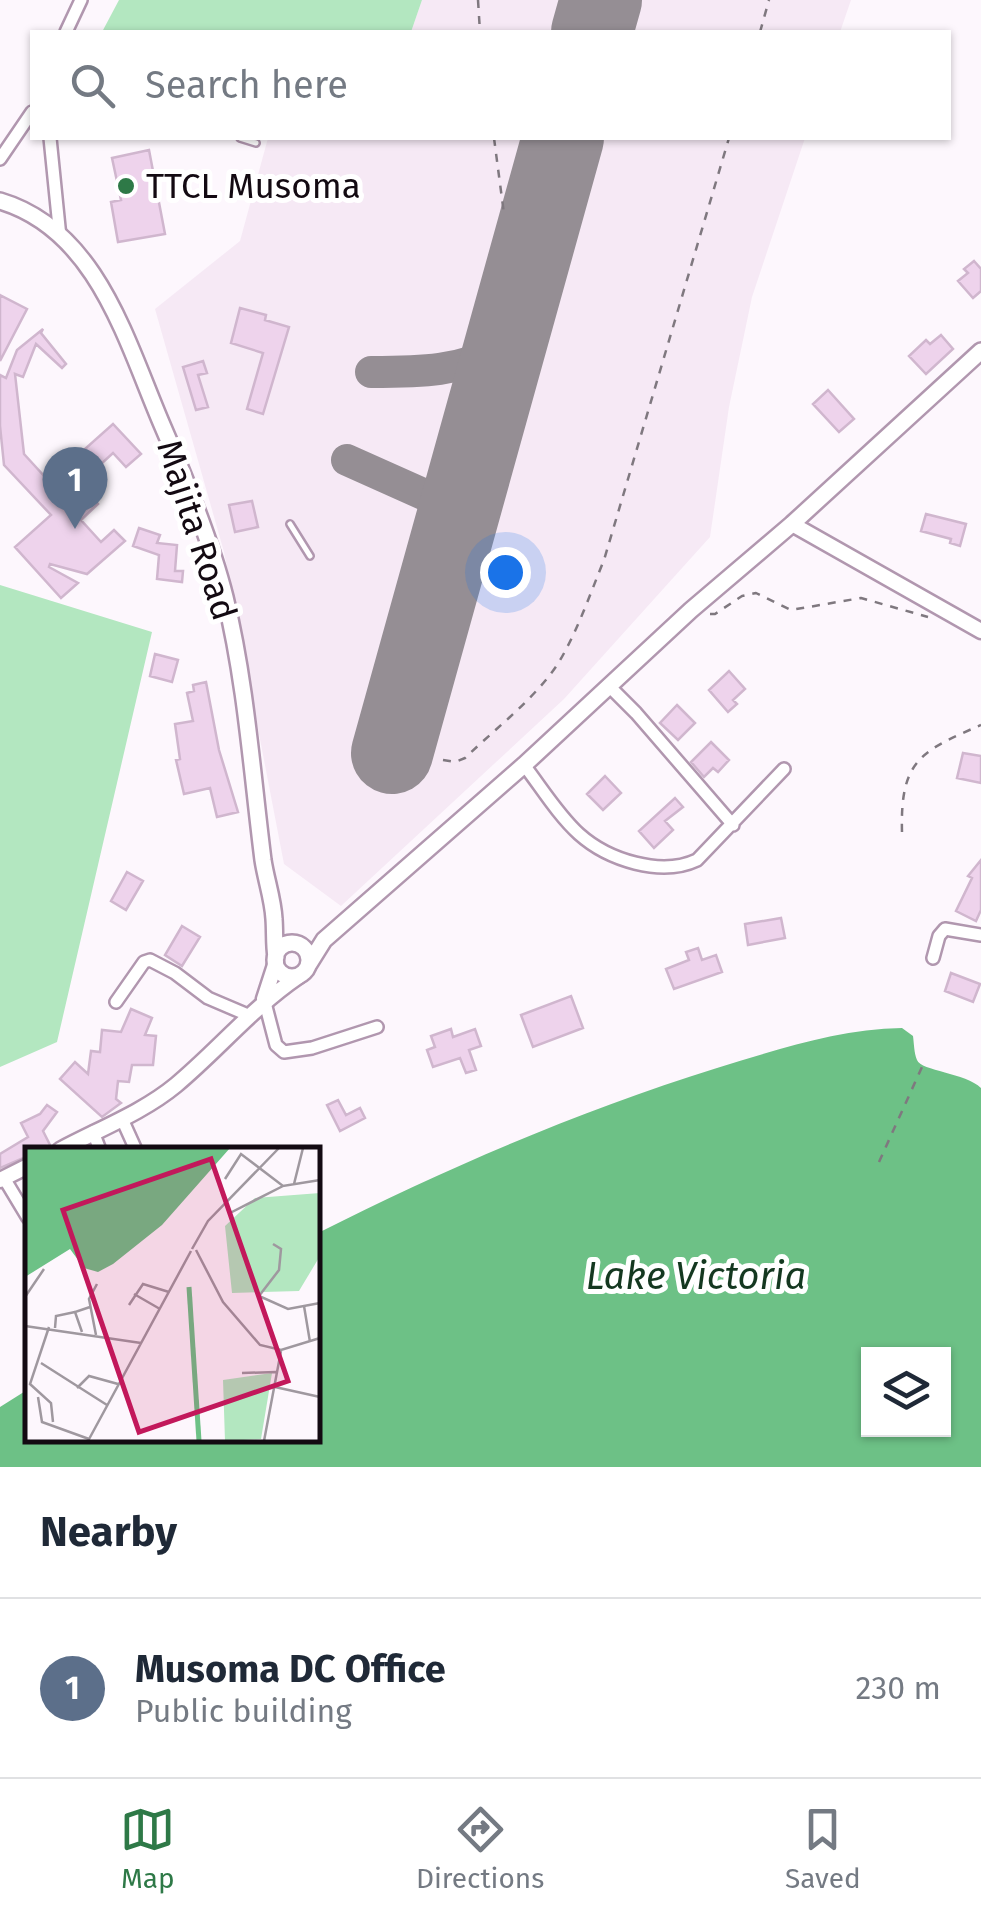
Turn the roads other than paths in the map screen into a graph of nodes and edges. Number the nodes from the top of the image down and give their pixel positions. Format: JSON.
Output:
{"nodes":[{"id":1,"x":81,"y":0,"type":"edge"},
{"id":2,"x":67,"y":30,"type":"edge"},
{"id":3,"x":30,"y":115,"type":"edge"},
{"id":4,"x":50,"y":140,"type":"edge"},
{"id":5,"x":246,"y":140,"type":"edge"},
{"id":6,"x":256,"y":143,"type":"dead end"},
{"id":7,"x":0,"y":159,"type":"edge"},
{"id":8,"x":0,"y":201,"type":"edge"},
{"id":9,"x":60,"y":236,"type":"junction"},
{"id":10,"x":981,"y":351,"type":"edge"},
{"id":11,"x":290,"y":524,"type":"dead end"},
{"id":12,"x":792,"y":524,"type":"junction"},
{"id":13,"x":310,"y":556,"type":"dead end"},
{"id":14,"x":981,"y":631,"type":"edge"},
{"id":15,"x":608,"y":685,"type":"junction"},
{"id":16,"x":524,"y":765,"type":"junction"},
{"id":17,"x":784,"y":769,"type":"dead end"},
{"id":18,"x":733,"y":824,"type":"junction"},
{"id":19,"x":274,"y":917,"type":"junction"},
{"id":20,"x":981,"y":935,"type":"edge"},
{"id":21,"x":324,"y":940,"type":"junction"},
{"id":22,"x":296,"y":945,"type":"junction"},
{"id":23,"x":932,"y":958,"type":"dead end"},
{"id":24,"x":276,"y":959,"type":"junction"},
{"id":25,"x":304,"y":970,"type":"junction"},
{"id":26,"x":264,"y":999,"type":"junction"},
{"id":27,"x":116,"y":1002,"type":"dead end"},
{"id":28,"x":248,"y":1015,"type":"junction"},
{"id":29,"x":378,"y":1027,"type":"dead end"},
{"id":30,"x":122,"y":1118,"type":"junction"},
{"id":31,"x":93,"y":1132,"type":"junction"},
{"id":32,"x":66,"y":1147,"type":"edge"},
{"id":33,"x":99,"y":1147,"type":"edge"},
{"id":34,"x":135,"y":1147,"type":"edge"},
{"id":35,"x":25,"y":1168,"type":"edge"},
{"id":36,"x":2,"y":1179,"type":"edge"},
{"id":37,"x":25,"y":1214,"type":"edge"}],
"edges":[{"from":1,"to":2,"type":"street"},
{"from":3,"to":7,"type":"street"},
{"from":4,"to":9,"type":"street"},
{"from":5,"to":6,"type":"lane"},
{"from":8,"to":9,"type":"main road","name":"Majita Road"},
{"from":9,"to":19,"type":"main road","name":"Majita Road"},
{"from":10,"to":12,"type":"main road"},
{"from":11,"to":13,"type":"lane"},
{"from":12,"to":14,"type":"street"},
{"from":12,"to":15,"type":"main road"},
{"from":15,"to":16,"type":"main road"},
{"from":15,"to":18,"type":"street"},
{"from":16,"to":18,"type":"street"},
{"from":16,"to":21,"type":"main road"},
{"from":17,"to":18,"type":"street"},
{"from":19,"to":22,"type":"main road"},
{"from":19,"to":24,"type":"main road"},
{"from":20,"to":23,"type":"street"},
{"from":21,"to":22,"type":"main road"},
{"from":21,"to":25,"type":"main road"},
{"from":22,"to":24,"type":"main road"},
{"from":22,"to":25,"type":"main road"},
{"from":24,"to":25,"type":"main road"},
{"from":24,"to":26,"type":"street"},
{"from":25,"to":26,"type":"street"},
{"from":26,"to":28,"type":"street"},
{"from":26,"to":29,"type":"street"},
{"from":27,"to":28,"type":"street"},
{"from":28,"to":30,"type":"street"},
{"from":30,"to":31,"type":"street"},
{"from":30,"to":34,"type":"street"},
{"from":31,"to":32,"type":"street"},
{"from":31,"to":33,"type":"street"},
{"from":35,"to":36,"type":"street"},
{"from":36,"to":37,"type":"street"}]}
